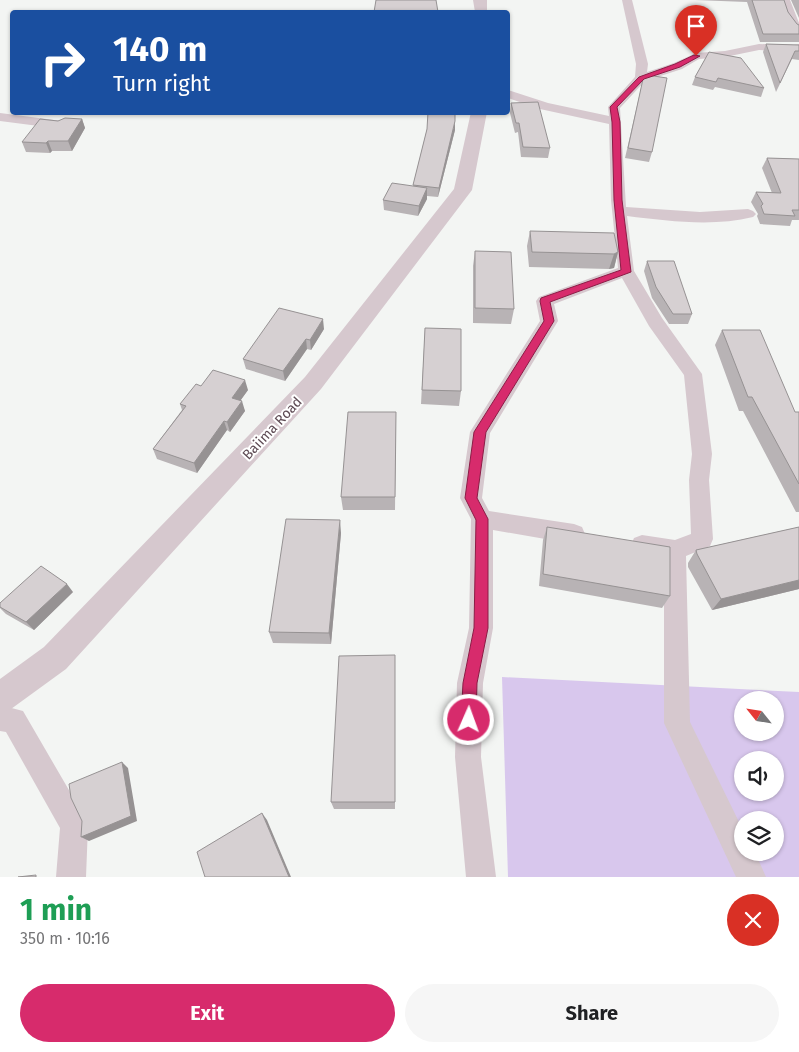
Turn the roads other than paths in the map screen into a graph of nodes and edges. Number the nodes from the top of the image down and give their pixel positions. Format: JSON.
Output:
{"nodes":[{"id":1,"x":627,"y":0,"type":"edge"},
{"id":2,"x":785,"y":0,"type":"edge"},
{"id":3,"x":799,"y":30,"type":"edge"},
{"id":4,"x":799,"y":47,"type":"edge"},
{"id":5,"x":641,"y":78,"type":"junction"},
{"id":6,"x":510,"y":95,"type":"edge"},
{"id":7,"x":478,"y":115,"type":"edge"},
{"id":8,"x":0,"y":117,"type":"edge"},
{"id":9,"x":616,"y":122,"type":"junction"},
{"id":10,"x":62,"y":125,"type":"edge"},
{"id":11,"x":620,"y":211,"type":"junction"},
{"id":12,"x":748,"y":214,"type":"dead end"},
{"id":13,"x":626,"y":272,"type":"junction"},
{"id":14,"x":482,"y":519,"type":"junction"},
{"id":15,"x":598,"y":538,"type":"edge"},
{"id":16,"x":626,"y":542,"type":"edge"},
{"id":17,"x":674,"y":550,"type":"junction"},
{"id":18,"x":0,"y":698,"type":"edge"},
{"id":19,"x":0,"y":718,"type":"edge"},
{"id":20,"x":71,"y":877,"type":"edge"},
{"id":21,"x":481,"y":877,"type":"edge"},
{"id":22,"x":751,"y":877,"type":"edge"}],
"edges":[{"from":1,"to":5,"type":"street"},
{"from":2,"to":3,"type":"street"},
{"from":4,"to":5,"type":"street"},
{"from":5,"to":9,"type":"street"},
{"from":6,"to":9,"type":"street"},
{"from":7,"to":18,"type":"street","name":"Baiima Road"},
{"from":8,"to":10,"type":"street"},
{"from":9,"to":11,"type":"street"},
{"from":11,"to":12,"type":"street"},
{"from":11,"to":13,"type":"street"},
{"from":13,"to":14,"type":"street"},
{"from":13,"to":17,"type":"street"},
{"from":14,"to":15,"type":"street"},
{"from":14,"to":21,"type":"street"},
{"from":16,"to":17,"type":"street"},
{"from":17,"to":22,"type":"street"},
{"from":19,"to":20,"type":"street"}]}
